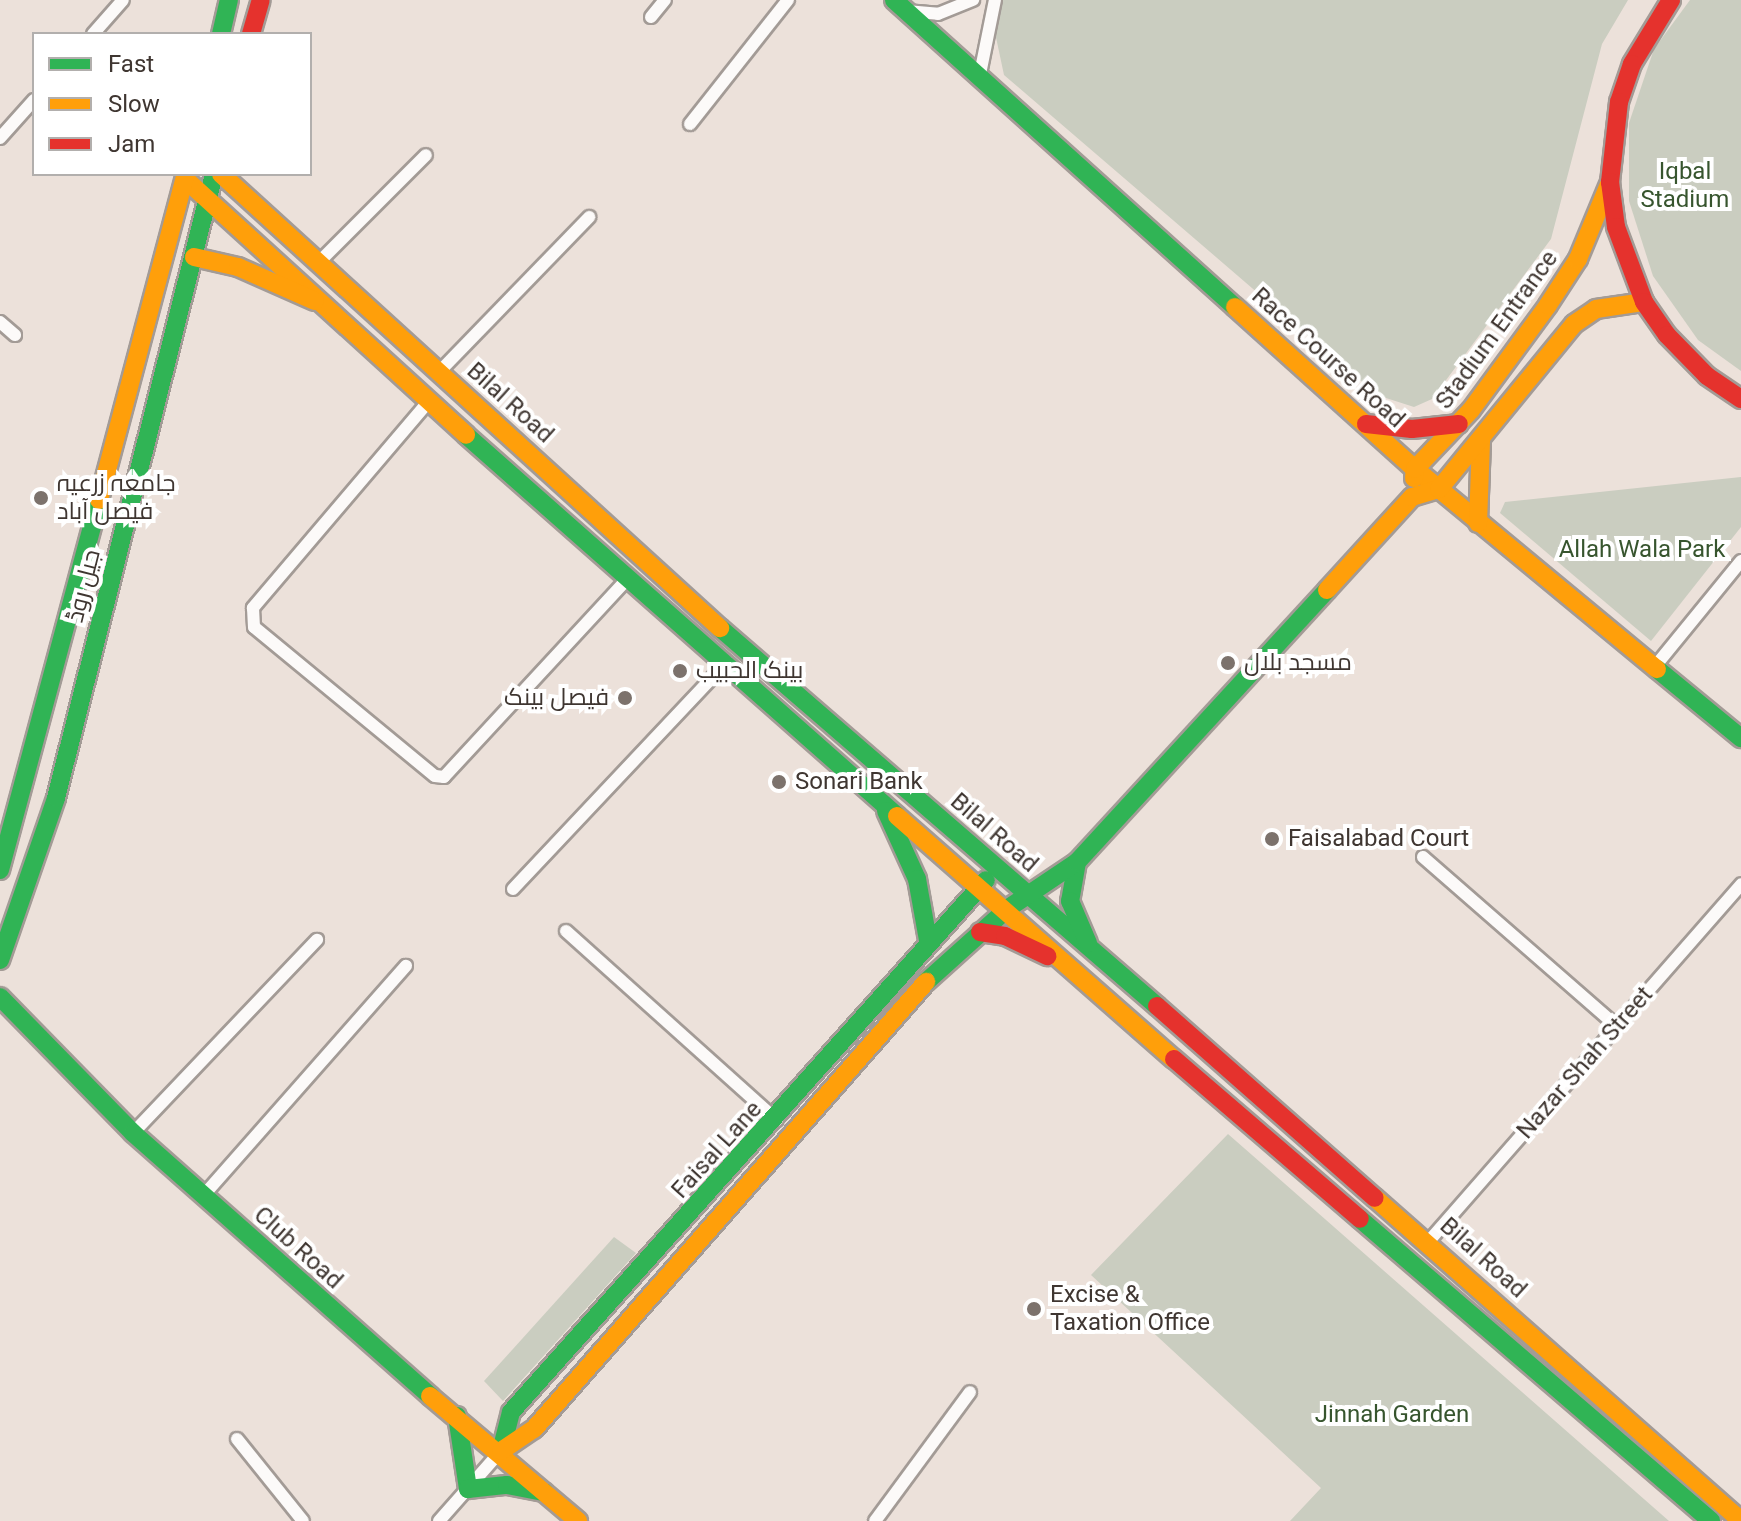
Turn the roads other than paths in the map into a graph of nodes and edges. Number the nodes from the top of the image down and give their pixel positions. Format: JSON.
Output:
{"nodes":[{"id":1,"x":123,"y":0,"type":"edge"},
{"id":2,"x":229,"y":0,"type":"edge"},
{"id":3,"x":261,"y":0,"type":"edge"},
{"id":4,"x":665,"y":0,"type":"edge"},
{"id":5,"x":788,"y":0,"type":"edge"},
{"id":6,"x":973,"y":0,"type":"edge"},
{"id":7,"x":995,"y":0,"type":"edge"},
{"id":8,"x":1671,"y":0,"type":"edge"},
{"id":9,"x":900,"y":5,"type":"edge"},
{"id":10,"x":651,"y":17,"type":"dead end"},
{"id":11,"x":95,"y":32,"type":"edge"},
{"id":12,"x":221,"y":32,"type":"edge"},
{"id":13,"x":252,"y":32,"type":"edge"},
{"id":14,"x":979,"y":79,"type":"junction"},
{"id":15,"x":32,"y":102,"type":"edge"},
{"id":16,"x":690,"y":124,"type":"dead end"},
{"id":17,"x":0,"y":138,"type":"edge"},
{"id":18,"x":426,"y":155,"type":"dead end"},
{"id":19,"x":185,"y":176,"type":"edge"},
{"id":20,"x":214,"y":176,"type":"edge"},
{"id":21,"x":223,"y":176,"type":"edge"},
{"id":22,"x":1610,"y":182,"type":"junction"},
{"id":23,"x":207,"y":203,"type":"junction"},
{"id":24,"x":589,"y":217,"type":"dead end"},
{"id":25,"x":194,"y":257,"type":"junction"},
{"id":26,"x":319,"y":262,"type":"junction"},
{"id":27,"x":315,"y":301,"type":"junction"},
{"id":28,"x":1644,"y":302,"type":"junction"},
{"id":29,"x":0,"y":322,"type":"edge"},
{"id":30,"x":15,"y":335,"type":"dead end"},
{"id":31,"x":439,"y":372,"type":"junction"},
{"id":32,"x":1741,"y":399,"type":"edge"},
{"id":33,"x":429,"y":401,"type":"junction"},
{"id":34,"x":1366,"y":424,"type":"junction"},
{"id":35,"x":1459,"y":424,"type":"junction"},
{"id":36,"x":1481,"y":440,"type":"junction"},
{"id":37,"x":1415,"y":469,"type":"junction"},
{"id":38,"x":1439,"y":489,"type":"junction"},
{"id":39,"x":1412,"y":497,"type":"junction"},
{"id":40,"x":1478,"y":523,"type":"junction"},
{"id":41,"x":1741,"y":561,"type":"edge"},
{"id":42,"x":629,"y":577,"type":"junction"},
{"id":43,"x":727,"y":662,"type":"junction"},
{"id":44,"x":1657,"y":664,"type":"junction"},
{"id":45,"x":1741,"y":738,"type":"edge"},
{"id":46,"x":880,"y":800,"type":"junction"},
{"id":47,"x":1423,"y":857,"type":"dead end"},
{"id":48,"x":1077,"y":862,"type":"junction"},
{"id":49,"x":1000,"y":867,"type":"junction"},
{"id":50,"x":0,"y":870,"type":"edge"},
{"id":51,"x":1741,"y":884,"type":"edge"},
{"id":52,"x":979,"y":887,"type":"junction"},
{"id":53,"x":513,"y":889,"type":"dead end"},
{"id":54,"x":1030,"y":896,"type":"junction"},
{"id":55,"x":1007,"y":909,"type":"junction"},
{"id":56,"x":566,"y":931,"type":"dead end"},
{"id":57,"x":980,"y":932,"type":"junction"},
{"id":58,"x":317,"y":940,"type":"dead end"},
{"id":59,"x":928,"y":940,"type":"junction"},
{"id":60,"x":1095,"y":956,"type":"junction"},
{"id":61,"x":0,"y":960,"type":"edge"},
{"id":62,"x":406,"y":966,"type":"dead end"},
{"id":63,"x":1073,"y":972,"type":"junction"},
{"id":64,"x":0,"y":997,"type":"edge"},
{"id":65,"x":1617,"y":1026,"type":"junction"},
{"id":66,"x":777,"y":1120,"type":"junction"},
{"id":67,"x":133,"y":1133,"type":"junction"},
{"id":68,"x":203,"y":1196,"type":"junction"},
{"id":69,"x":1429,"y":1241,"type":"junction"},
{"id":70,"x":970,"y":1392,"type":"dead end"},
{"id":71,"x":457,"y":1416,"type":"junction"},
{"id":72,"x":237,"y":1439,"type":"dead end"},
{"id":73,"x":501,"y":1451,"type":"junction"},
{"id":74,"x":468,"y":1489,"type":"junction"},
{"id":75,"x":546,"y":1492,"type":"junction"},
{"id":76,"x":303,"y":1521,"type":"edge"},
{"id":77,"x":439,"y":1521,"type":"edge"},
{"id":78,"x":578,"y":1521,"type":"edge"},
{"id":79,"x":875,"y":1521,"type":"edge"},
{"id":80,"x":1711,"y":1521,"type":"edge"},
{"id":81,"x":1741,"y":1521,"type":"edge"}],
"edges":[{"from":1,"to":11,"type":"street"},
{"from":2,"to":12,"type":"main road"},
{"from":3,"to":13,"type":"main road"},
{"from":4,"to":10,"type":"street"},
{"from":5,"to":16,"type":"street"},
{"from":6,"to":9,"type":"street"},
{"from":7,"to":14,"type":"street"},
{"from":8,"to":22,"type":"main road"},
{"from":9,"to":14,"type":"main road","name":"Race Course Road"},
{"from":14,"to":34,"type":"main road","name":"Race Course Road"},
{"from":15,"to":17,"type":"street"},
{"from":18,"to":26,"type":"street"},
{"from":19,"to":23,"type":"main road","name":"Bilal Road"},
{"from":19,"to":50,"type":"main road","name":"جیل روڈ"},
{"from":20,"to":23,"type":"main road","name":"جیل روڈ"},
{"from":21,"to":26,"type":"main road","name":"Bilal Road"},
{"from":22,"to":28,"type":"main road"},
{"from":22,"to":35,"type":"main road","name":"Stadium Entrance"},
{"from":23,"to":25,"type":"main road","name":"جیل روڈ"},
{"from":23,"to":27,"type":"main road","name":"Bilal Road"},
{"from":24,"to":31,"type":"street"},
{"from":25,"to":27,"type":"main road"},
{"from":25,"to":61,"type":"main road","name":"جیل روڈ"},
{"from":26,"to":31,"type":"main road","name":"Bilal Road"},
{"from":27,"to":33,"type":"main road","name":"Bilal Road"},
{"from":28,"to":32,"type":"main road"},
{"from":28,"to":36,"type":"main road"},
{"from":29,"to":30,"type":"street"},
{"from":31,"to":49,"type":"main road","name":"Bilal Road"},
{"from":33,"to":42,"type":"main road","name":"Bilal Road"},
{"from":33,"to":42,"type":"street"},
{"from":34,"to":35,"type":"main road"},
{"from":34,"to":37,"type":"main road","name":"Race Course Road"},
{"from":35,"to":37,"type":"main road","name":"Stadium Entrance"},
{"from":36,"to":38,"type":"main road"},
{"from":36,"to":40,"type":"main road"},
{"from":37,"to":38,"type":"main road","name":"Race Course Road"},
{"from":37,"to":39,"type":"main road"},
{"from":38,"to":39,"type":"main road"},
{"from":38,"to":40,"type":"main road","name":"Race Course Road"},
{"from":39,"to":48,"type":"main road","name":"Faisal Lane"},
{"from":40,"to":44,"type":"main road","name":"Race Course Road"},
{"from":41,"to":44,"type":"street"},
{"from":42,"to":43,"type":"main road","name":"Bilal Road"},
{"from":43,"to":46,"type":"main road","name":"Bilal Road"},
{"from":43,"to":53,"type":"street"},
{"from":44,"to":45,"type":"main road","name":"Race Course Road"},
{"from":46,"to":52,"type":"main road","name":"Bilal Road"},
{"from":46,"to":59,"type":"main road"},
{"from":47,"to":65,"type":"street"},
{"from":48,"to":54,"type":"main road","name":"Faisal Lane"},
{"from":48,"to":60,"type":"main road"},
{"from":49,"to":52,"type":"main road","name":"Faisal Lane"},
{"from":49,"to":54,"type":"main road","name":"Bilal Road"},
{"from":51,"to":65,"type":"street","name":"Nazar Shah Street"},
{"from":52,"to":55,"type":"main road","name":"Bilal Road"},
{"from":52,"to":59,"type":"main road","name":"Faisal Lane"},
{"from":54,"to":55,"type":"main road","name":"Faisal Lane"},
{"from":54,"to":60,"type":"main road","name":"Bilal Road"},
{"from":55,"to":57,"type":"main road","name":"Faisal Lane"},
{"from":55,"to":63,"type":"main road","name":"Bilal Road"},
{"from":56,"to":66,"type":"street"},
{"from":57,"to":63,"type":"main road"},
{"from":57,"to":73,"type":"main road","name":"Faisal Lane"},
{"from":58,"to":67,"type":"street"},
{"from":59,"to":66,"type":"main road","name":"Faisal Lane"},
{"from":60,"to":69,"type":"main road","name":"Bilal Road"},
{"from":62,"to":68,"type":"street"},
{"from":63,"to":80,"type":"main road","name":"Bilal Road"},
{"from":64,"to":67,"type":"main road","name":"Club Road"},
{"from":65,"to":69,"type":"street","name":"Nazar Shah Street"},
{"from":66,"to":73,"type":"main road","name":"Faisal Lane"},
{"from":67,"to":68,"type":"main road","name":"Club Road"},
{"from":68,"to":71,"type":"main road","name":"Club Road"},
{"from":69,"to":81,"type":"main road","name":"Bilal Road"},
{"from":70,"to":79,"type":"street"},
{"from":71,"to":73,"type":"main road","name":"Club Road"},
{"from":71,"to":74,"type":"main road"},
{"from":72,"to":76,"type":"street"},
{"from":73,"to":74,"type":"street","name":"Faisal Lane"},
{"from":73,"to":75,"type":"main road","name":"Club Road"},
{"from":74,"to":75,"type":"main road"},
{"from":74,"to":77,"type":"street","name":"Faisal Lane"},
{"from":75,"to":78,"type":"main road","name":"Club Road"}]}
